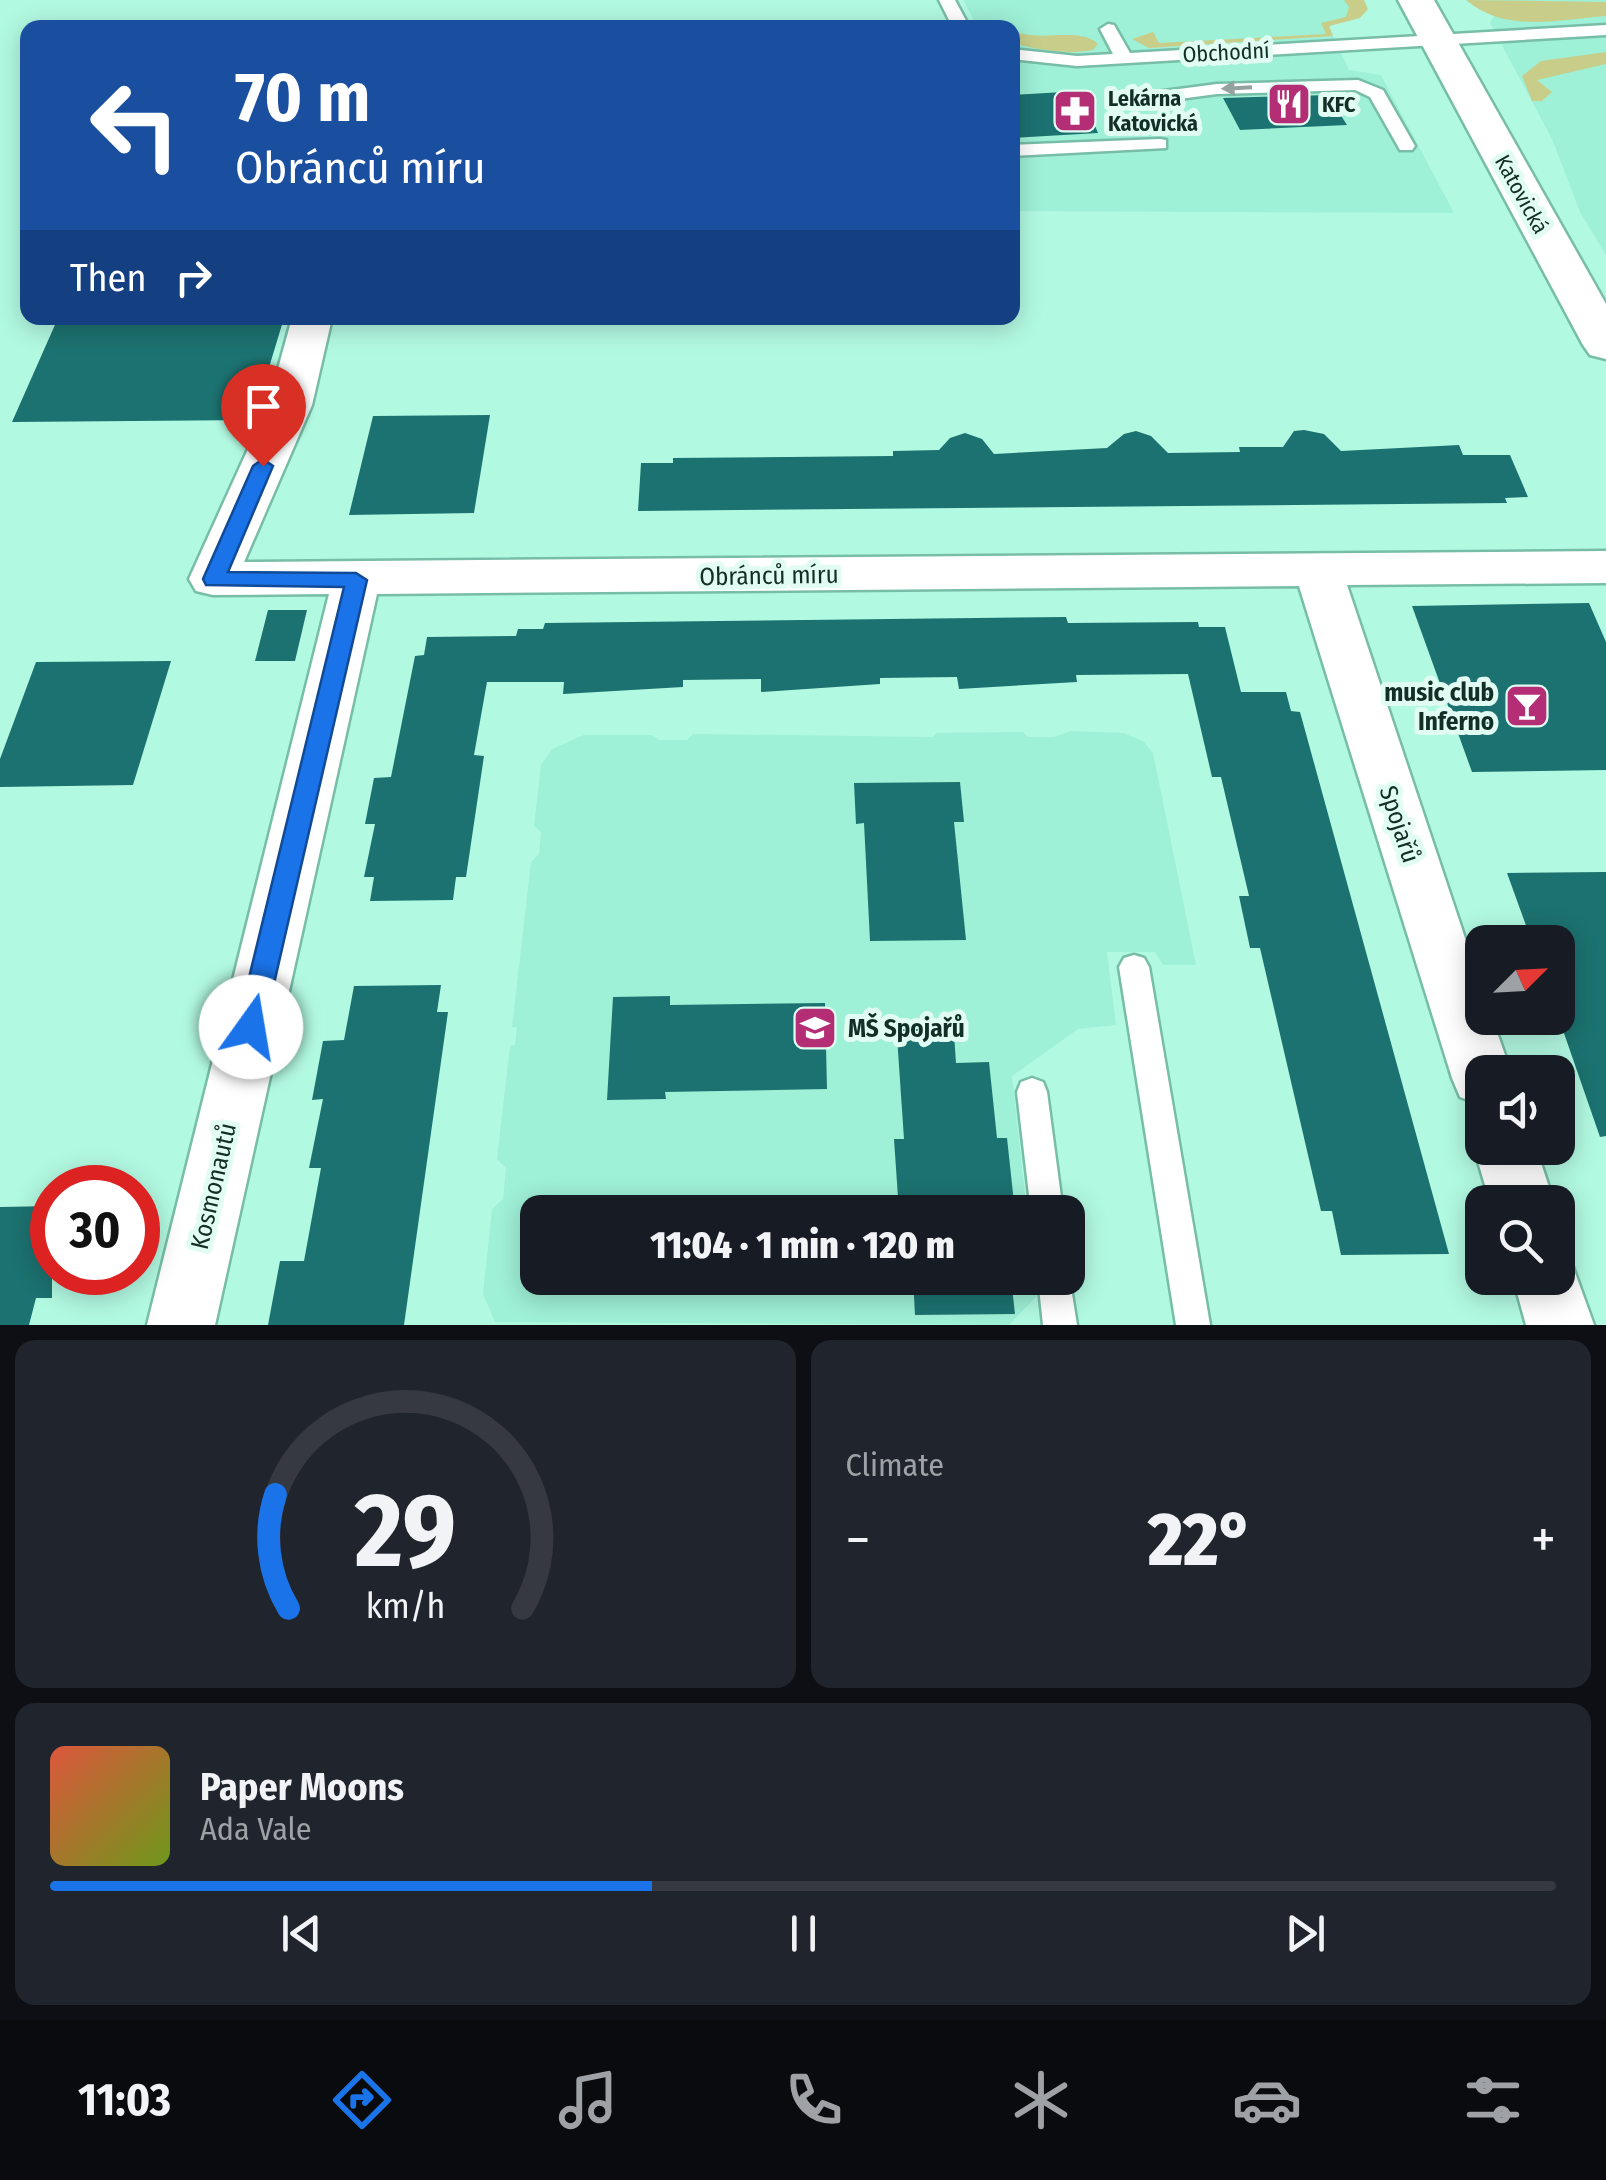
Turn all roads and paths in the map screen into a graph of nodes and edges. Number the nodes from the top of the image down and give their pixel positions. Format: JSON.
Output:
{"nodes":[{"id":1,"x":1416,"y":0,"type":"edge"},
{"id":2,"x":1108,"y":29,"type":"dead end"},
{"id":3,"x":1606,"y":30,"type":"edge"},
{"id":4,"x":1439,"y":42,"type":"junction"},
{"id":5,"x":1020,"y":55,"type":"edge"},
{"id":6,"x":1124,"y":58,"type":"junction"},
{"id":7,"x":1141,"y":100,"type":"dead end"},
{"id":8,"x":1160,"y":144,"type":"dead end"},
{"id":9,"x":1406,"y":146,"type":"dead end"},
{"id":10,"x":1020,"y":151,"type":"edge"},
{"id":11,"x":310,"y":325,"type":"edge"},
{"id":12,"x":1606,"y":344,"type":"edge"},
{"id":13,"x":1606,"y":567,"type":"edge"},
{"id":14,"x":1318,"y":569,"type":"junction"},
{"id":15,"x":356,"y":580,"type":"junction"},
{"id":16,"x":1134,"y":967,"type":"dead end"},
{"id":17,"x":1475,"y":1055,"type":"edge"},
{"id":18,"x":1032,"y":1092,"type":"dead end"},
{"id":19,"x":1045,"y":1195,"type":"edge"},
{"id":20,"x":1057,"y":1295,"type":"edge"},
{"id":21,"x":1551,"y":1295,"type":"edge"},
{"id":22,"x":180,"y":1325,"type":"edge"},
{"id":23,"x":1060,"y":1325,"type":"edge"},
{"id":24,"x":1194,"y":1325,"type":"edge"},
{"id":25,"x":1560,"y":1325,"type":"edge"}],
"edges":[{"from":1,"to":4,"type":"main road","name":"Katovická"},
{"from":2,"to":6,"type":"lane"},
{"from":3,"to":4,"type":"lane"},
{"from":4,"to":6,"type":"lane","name":"Obchodní"},
{"from":4,"to":12,"type":"main road","name":"Katovická"},
{"from":5,"to":6,"type":"lane","name":"Obchodní"},
{"from":9,"to":7,"type":"lane","one_way":true},
{"from":8,"to":10,"type":"lane"},
{"from":11,"to":15,"type":"street","name":"Obránců míru"},
{"from":13,"to":14,"type":"street","name":"Obránců míru"},
{"from":14,"to":15,"type":"street","name":"Obránců míru"},
{"from":14,"to":17,"type":"street","name":"Spojařů"},
{"from":15,"to":22,"type":"street","name":"Kosmonautů"},
{"from":16,"to":24,"type":"lane"},
{"from":18,"to":19,"type":"lane"},
{"from":20,"to":23,"type":"lane"},
{"from":21,"to":25,"type":"street"}]}
